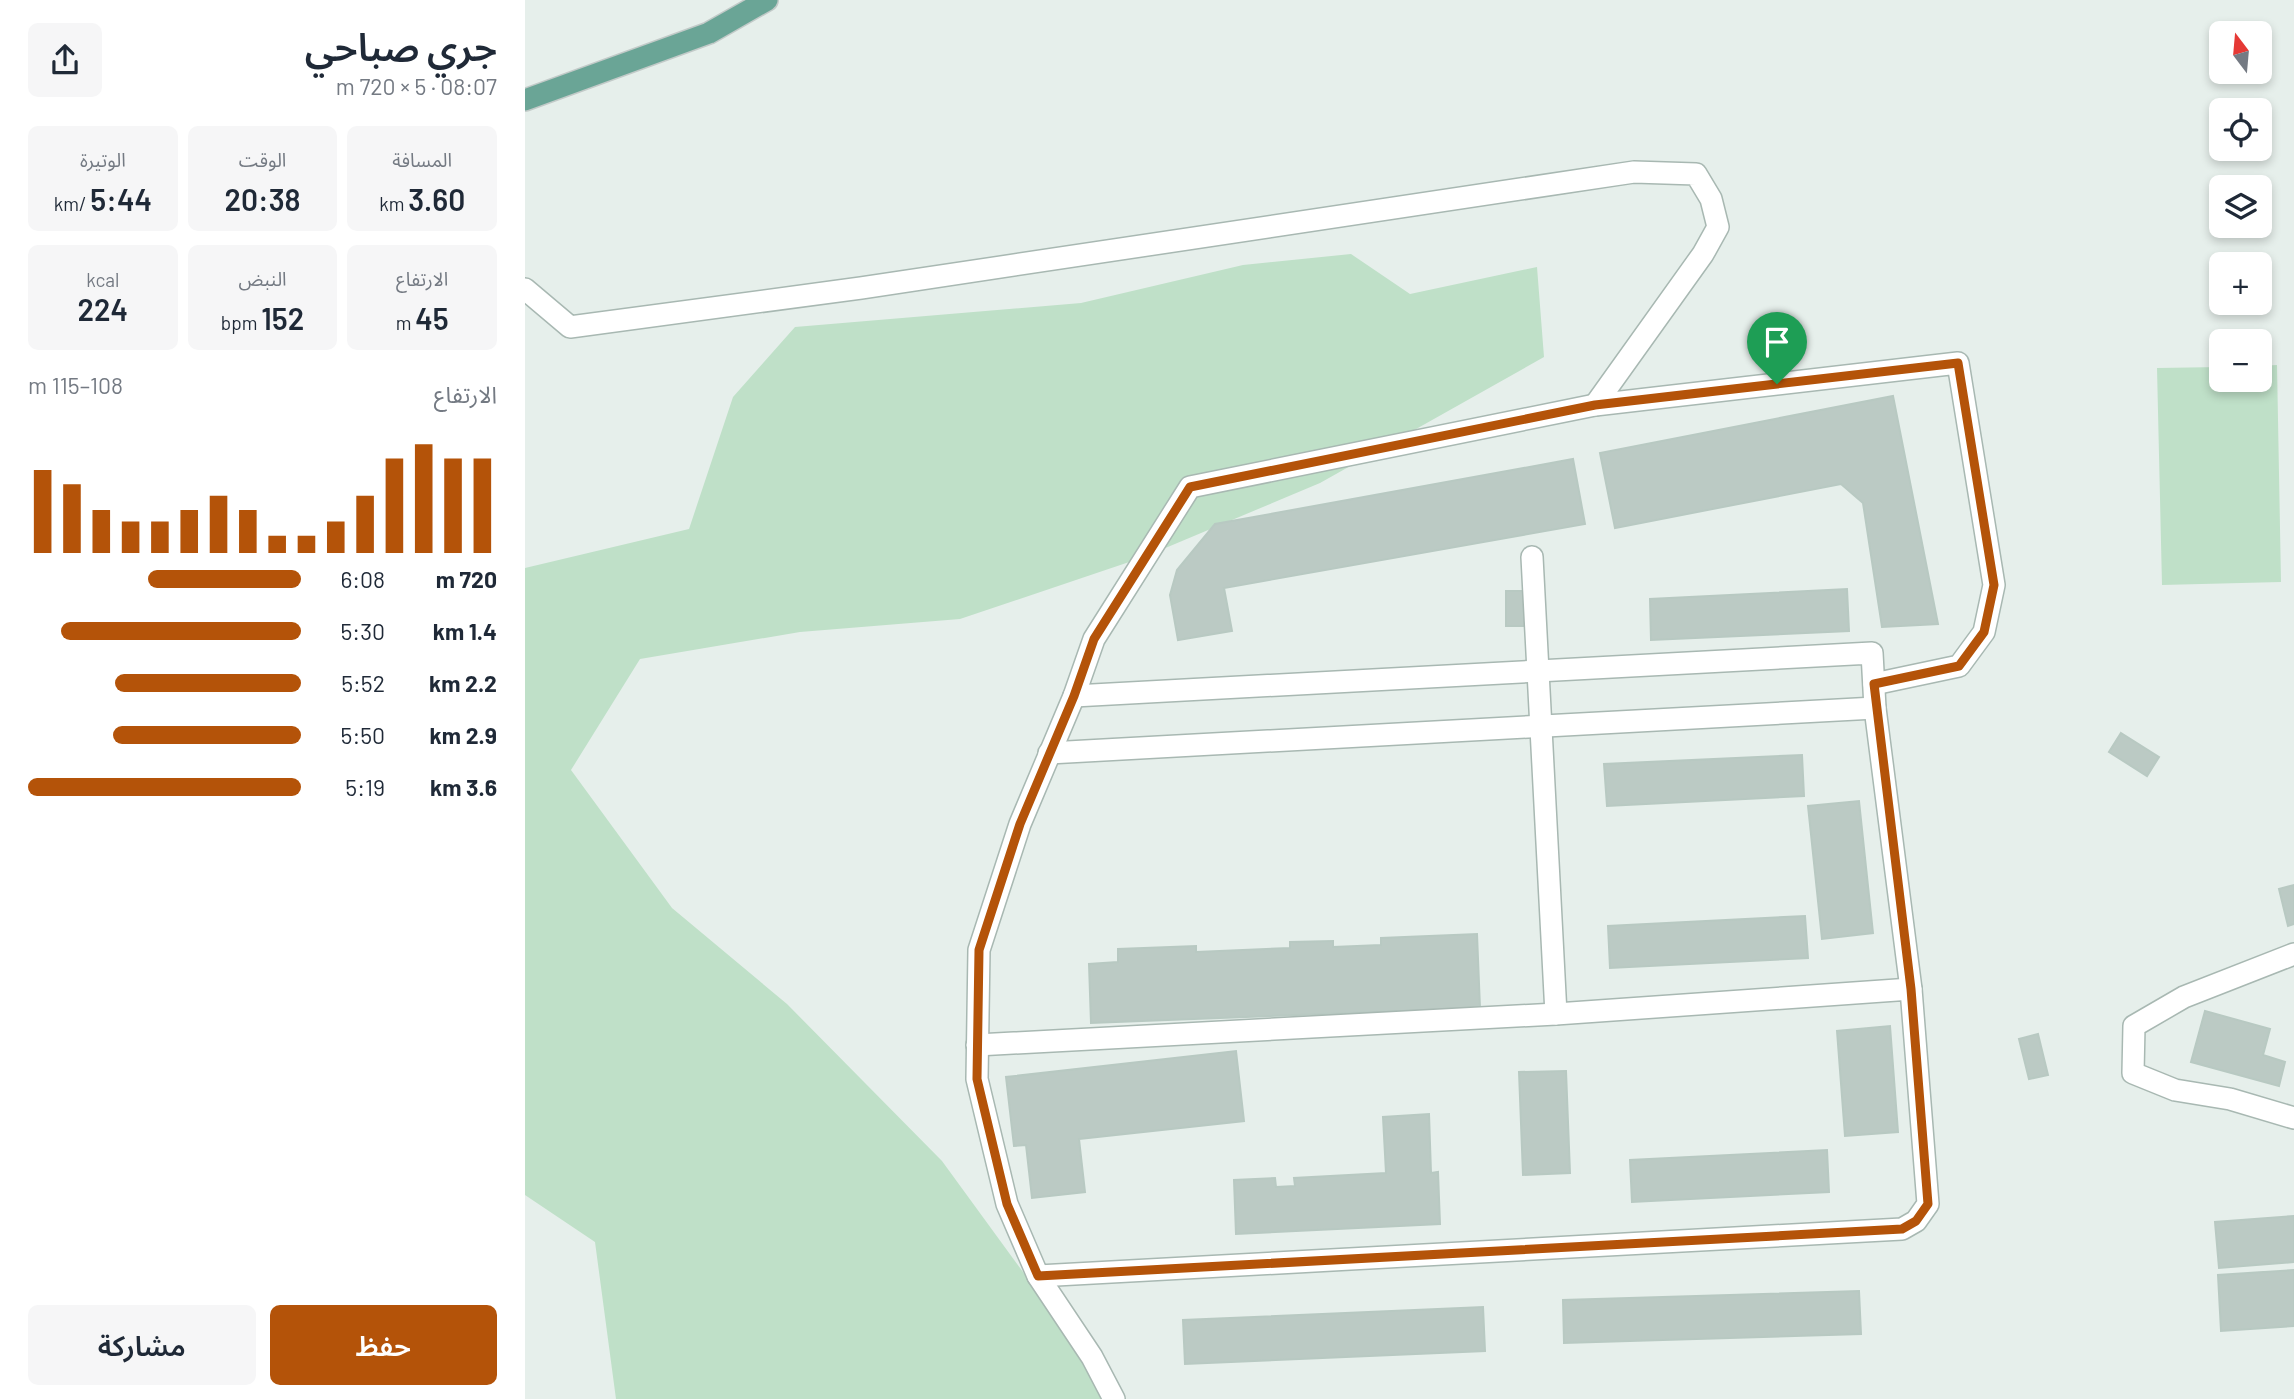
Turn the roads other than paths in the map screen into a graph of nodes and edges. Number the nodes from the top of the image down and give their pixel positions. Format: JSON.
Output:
{"nodes":[{"id":1,"x":767,"y":0,"type":"edge"},
{"id":2,"x":525,"y":100,"type":"edge"},
{"id":3,"x":525,"y":289,"type":"edge"},
{"id":4,"x":1595,"y":405,"type":"junction"},
{"id":5,"x":1532,"y":557,"type":"dead end"},
{"id":6,"x":1538,"y":671,"type":"junction"},
{"id":7,"x":1874,"y":684,"type":"junction"},
{"id":8,"x":1074,"y":696,"type":"junction"},
{"id":9,"x":1875,"y":708,"type":"junction"},
{"id":10,"x":1541,"y":726,"type":"junction"},
{"id":11,"x":1049,"y":753,"type":"junction"},
{"id":12,"x":2294,"y":954,"type":"edge"},
{"id":13,"x":1911,"y":989,"type":"junction"},
{"id":14,"x":1556,"y":1014,"type":"junction"},
{"id":15,"x":977,"y":1045,"type":"junction"},
{"id":16,"x":2294,"y":1118,"type":"edge"},
{"id":17,"x":1038,"y":1276,"type":"junction"},
{"id":18,"x":1114,"y":1399,"type":"edge"}],
"edges":[{"from":1,"to":2,"type":"main road"},
{"from":3,"to":4,"type":"street"},
{"from":4,"to":7,"type":"street"},
{"from":4,"to":8,"type":"street"},
{"from":5,"to":6,"type":"street"},
{"from":6,"to":7,"type":"street"},
{"from":6,"to":8,"type":"street"},
{"from":6,"to":10,"type":"street"},
{"from":7,"to":9,"type":"street"},
{"from":8,"to":11,"type":"street"},
{"from":9,"to":10,"type":"street"},
{"from":9,"to":13,"type":"street"},
{"from":10,"to":11,"type":"street"},
{"from":10,"to":14,"type":"street"},
{"from":11,"to":15,"type":"street"},
{"from":12,"to":16,"type":"street"},
{"from":13,"to":14,"type":"street"},
{"from":13,"to":17,"type":"street"},
{"from":14,"to":15,"type":"street"},
{"from":15,"to":17,"type":"street"},
{"from":17,"to":18,"type":"street"}]}
